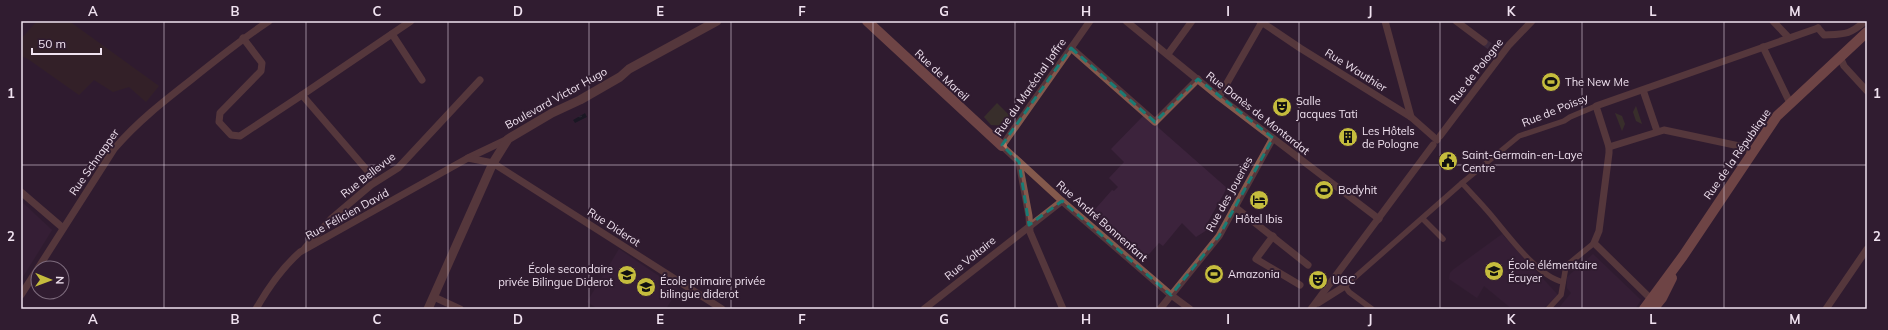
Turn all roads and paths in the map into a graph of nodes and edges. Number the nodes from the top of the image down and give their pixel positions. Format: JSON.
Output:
{"nodes":[{"id":1,"x":269,"y":21,"type":"edge"},
{"id":2,"x":411,"y":21,"type":"edge"},
{"id":3,"x":717,"y":21,"type":"edge"},
{"id":4,"x":867,"y":21,"type":"edge"},
{"id":5,"x":1090,"y":21,"type":"edge"},
{"id":6,"x":1126,"y":21,"type":"edge"},
{"id":7,"x":1192,"y":21,"type":"edge"},
{"id":8,"x":1385,"y":21,"type":"edge"},
{"id":9,"x":1456,"y":21,"type":"edge"},
{"id":10,"x":1532,"y":21,"type":"edge"},
{"id":11,"x":1774,"y":21,"type":"edge"},
{"id":12,"x":1866,"y":21,"type":"edge"},
{"id":13,"x":1261,"y":22,"type":"edge"},
{"id":14,"x":1820,"y":24,"type":"edge"},
{"id":15,"x":1867,"y":32,"type":"edge"},
{"id":16,"x":392,"y":34,"type":"junction"},
{"id":17,"x":243,"y":38,"type":"junction"},
{"id":18,"x":1789,"y":38,"type":"junction"},
{"id":19,"x":1484,"y":42,"type":"tunnel mouth"},
{"id":20,"x":1071,"y":48,"type":"junction"},
{"id":21,"x":1762,"y":48,"type":"junction"},
{"id":22,"x":1168,"y":54,"type":"junction"},
{"id":23,"x":1840,"y":57,"type":"junction"},
{"id":24,"x":1198,"y":79,"type":"junction"},
{"id":25,"x":422,"y":80,"type":"dead end"},
{"id":26,"x":480,"y":80,"type":"dead end"},
{"id":27,"x":1643,"y":90,"type":"junction"},
{"id":28,"x":1867,"y":91,"type":"edge"},
{"id":29,"x":302,"y":95,"type":"junction"},
{"id":30,"x":1219,"y":97,"type":"junction"},
{"id":31,"x":1790,"y":103,"type":"junction"},
{"id":32,"x":1596,"y":106,"type":"junction"},
{"id":33,"x":1411,"y":117,"type":"junction"},
{"id":34,"x":1657,"y":131,"type":"junction"},
{"id":35,"x":1272,"y":138,"type":"junction"},
{"id":36,"x":508,"y":139,"type":"junction"},
{"id":37,"x":1437,"y":140,"type":"junction"},
{"id":38,"x":1002,"y":146,"type":"junction"},
{"id":39,"x":1609,"y":147,"type":"junction"},
{"id":40,"x":1751,"y":152,"type":"junction"},
{"id":41,"x":468,"y":158,"type":"junction"},
{"id":42,"x":1019,"y":162,"type":"junction"},
{"id":43,"x":493,"y":163,"type":"junction"},
{"id":44,"x":372,"y":176,"type":"dead end"},
{"id":45,"x":1462,"y":183,"type":"junction"},
{"id":46,"x":21,"y":192,"type":"edge"},
{"id":47,"x":1062,"y":201,"type":"junction"},
{"id":48,"x":1235,"y":207,"type":"junction"},
{"id":49,"x":1423,"y":218,"type":"junction"},
{"id":50,"x":1379,"y":219,"type":"junction"},
{"id":51,"x":1029,"y":225,"type":"junction"},
{"id":52,"x":63,"y":228,"type":"junction"},
{"id":53,"x":1273,"y":236,"type":"junction"},
{"id":54,"x":1443,"y":239,"type":"dead end"},
{"id":55,"x":1594,"y":243,"type":"junction"},
{"id":56,"x":1867,"y":249,"type":"edge"},
{"id":57,"x":300,"y":252,"type":"junction"},
{"id":58,"x":1308,"y":265,"type":"dead end"},
{"id":59,"x":1563,"y":282,"type":"junction"},
{"id":60,"x":1300,"y":285,"type":"dead end"},
{"id":61,"x":1345,"y":286,"type":"junction"},
{"id":62,"x":21,"y":295,"type":"edge"},
{"id":63,"x":1171,"y":295,"type":"junction"},
{"id":64,"x":434,"y":297,"type":"junction"},
{"id":65,"x":1652,"y":306,"type":"edge"},
{"id":66,"x":1313,"y":307,"type":"edge"},
{"id":67,"x":256,"y":309,"type":"edge"},
{"id":68,"x":428,"y":309,"type":"edge"},
{"id":69,"x":460,"y":309,"type":"edge"},
{"id":70,"x":722,"y":309,"type":"edge"},
{"id":71,"x":924,"y":309,"type":"edge"},
{"id":72,"x":1064,"y":309,"type":"edge"},
{"id":73,"x":1160,"y":309,"type":"edge"},
{"id":74,"x":1190,"y":309,"type":"edge"},
{"id":75,"x":1372,"y":309,"type":"edge"},
{"id":76,"x":1548,"y":309,"type":"edge"},
{"id":77,"x":1644,"y":309,"type":"edge"},
{"id":78,"x":1826,"y":309,"type":"edge"}],
"edges":[{"from":1,"to":17,"type":"street","name":"Rue Schnapper"},
{"from":2,"to":16,"type":"street"},
{"from":3,"to":36,"type":"street","name":"Boulevard Victor Hugo"},
{"from":4,"to":38,"type":"main road","name":"Rue de Mareil"},
{"from":5,"to":20,"type":"street","name":"Rue du Maréchal Joffre"},
{"from":6,"to":22,"type":"street","name":"Rue Danès de Montardat"},
{"from":7,"to":22,"type":"street"},
{"from":8,"to":33,"type":"street"},
{"from":9,"to":19,"type":"street"},
{"from":10,"to":37,"type":"street","name":"Rue de Pologne"},
{"from":11,"to":18,"type":"street"},
{"from":12,"to":14,"type":"street","name":"Rue de Poissy"},
{"from":13,"to":30,"type":"street"},
{"from":13,"to":33,"type":"street","name":"Rue Wauthier"},
{"from":14,"to":18,"type":"street","name":"Rue de Poissy"},
{"from":15,"to":23,"type":"main road","name":"Rue de la République"},
{"from":16,"to":25,"type":"street"},
{"from":16,"to":29,"type":"street"},
{"from":17,"to":29,"type":"street"},
{"from":17,"to":52,"type":"street","name":"Rue Schnapper"},
{"from":18,"to":21,"type":"street","name":"Rue de Poissy"},
{"from":20,"to":24,"type":"street"},
{"from":20,"to":38,"type":"street","name":"Rue du Maréchal Joffre"},
{"from":21,"to":27,"type":"street","name":"Rue de Poissy"},
{"from":21,"to":31,"type":"street"},
{"from":22,"to":24,"type":"street","name":"Rue Danès de Montardat"},
{"from":23,"to":28,"type":"street"},
{"from":23,"to":31,"type":"main road","name":"Rue de la République"},
{"from":24,"to":30,"type":"street","name":"Rue Danès de Montardat"},
{"from":26,"to":57,"type":"street","name":"Rue Bellevue"},
{"from":27,"to":32,"type":"street","name":"Rue de Poissy"},
{"from":27,"to":34,"type":"street"},
{"from":29,"to":44,"type":"street"},
{"from":30,"to":35,"type":"street","name":"Rue Danès de Montardat"},
{"from":31,"to":40,"type":"main road","name":"Rue de la République"},
{"from":32,"to":39,"type":"street"},
{"from":32,"to":45,"type":"street","name":"Rue de Poissy"},
{"from":33,"to":37,"type":"street","name":"Rue Wauthier"},
{"from":34,"to":39,"type":"street"},
{"from":34,"to":40,"type":"street"},
{"from":35,"to":48,"type":"street","name":"Rue des Joueries"},
{"from":35,"to":50,"type":"street","name":"Rue Danès de Montardat"},
{"from":36,"to":41,"type":"street","name":"Rue Félicien David"},
{"from":36,"to":43,"type":"street","name":"Boulevard Victor Hugo"},
{"from":37,"to":50,"type":"street","name":"Rue de Pologne"},
{"from":38,"to":42,"type":"street","name":"Rue André Bonnenfant"},
{"from":39,"to":55,"type":"street"},
{"from":40,"to":65,"type":"main road","name":"Rue de la République"},
{"from":41,"to":43,"type":"street"},
{"from":41,"to":57,"type":"street","name":"Rue Félicien David"},
{"from":42,"to":47,"type":"street","name":"Rue André Bonnenfant"},
{"from":42,"to":51,"type":"street"},
{"from":43,"to":64,"type":"street","name":"Boulevard Victor Hugo"},
{"from":43,"to":70,"type":"street","name":"Rue Diderot"},
{"from":45,"to":49,"type":"street","name":"Rue de Poissy"},
{"from":45,"to":59,"type":"street"},
{"from":46,"to":52,"type":"street"},
{"from":47,"to":51,"type":"street","name":"Rue Voltaire"},
{"from":47,"to":63,"type":"street","name":"Rue André Bonnenfant"},
{"from":48,"to":53,"type":"street"},
{"from":48,"to":63,"type":"street","name":"Rue des Joueries"},
{"from":49,"to":54,"type":"street"},
{"from":49,"to":61,"type":"street","name":"Rue de Poissy"},
{"from":50,"to":66,"type":"street","name":"Rue de Pologne"},
{"from":51,"to":71,"type":"street","name":"Rue Voltaire"},
{"from":51,"to":72,"type":"street"},
{"from":52,"to":62,"type":"street","name":"Rue Schnapper"},
{"from":53,"to":58,"type":"street"},
{"from":53,"to":60,"type":"street"},
{"from":55,"to":59,"type":"street"},
{"from":55,"to":65,"type":"street"},
{"from":56,"to":78,"type":"street"},
{"from":57,"to":67,"type":"street","name":"Rue Félicien David"},
{"from":59,"to":76,"type":"street"},
{"from":61,"to":66,"type":"street","name":"Rue de Poissy"},
{"from":61,"to":75,"type":"street"},
{"from":63,"to":73,"type":"street","name":"Rue des Joueries"},
{"from":63,"to":74,"type":"street","name":"Rue André Bonnenfant"},
{"from":64,"to":68,"type":"street","name":"Boulevard Victor Hugo"},
{"from":64,"to":69,"type":"street"},
{"from":65,"to":77,"type":"main road","name":"Rue de la République"}]}
